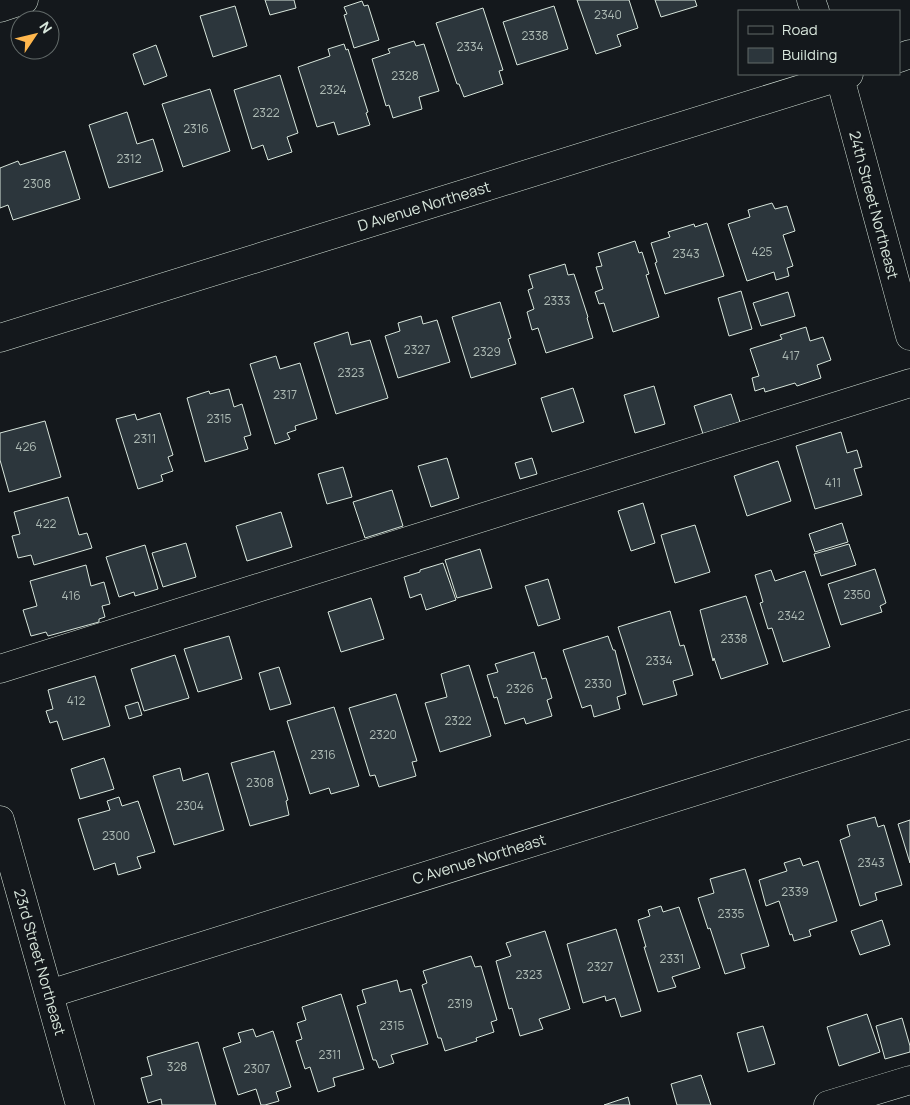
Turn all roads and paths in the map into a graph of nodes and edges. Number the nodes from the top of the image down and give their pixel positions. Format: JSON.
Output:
{"nodes":[{"id":1,"x":24,"y":0,"type":"edge"},
{"id":2,"x":0,"y":8,"type":"edge"},
{"id":3,"x":843,"y":75,"type":"edge"},
{"id":4,"x":910,"y":336,"type":"edge"},
{"id":5,"x":0,"y":338,"type":"edge"},
{"id":6,"x":910,"y":383,"type":"edge"},
{"id":7,"x":0,"y":668,"type":"edge"},
{"id":8,"x":910,"y":724,"type":"edge"},
{"id":9,"x":0,"y":820,"type":"edge"},
{"id":10,"x":49,"y":994,"type":"junction"},
{"id":11,"x":910,"y":1080,"type":"edge"},
{"id":12,"x":80,"y":1105,"type":"edge"},
{"id":13,"x":828,"y":1105,"type":"edge"}],
"edges":[{"from":1,"to":2,"type":"street"},
{"from":3,"to":4,"type":"street","name":"24th Street Northeast"},
{"from":3,"to":5,"type":"street","name":"D Avenue Northeast"},
{"from":6,"to":7,"type":"street"},
{"from":8,"to":10,"type":"street","name":"C Avenue Northeast"},
{"from":9,"to":10,"type":"street","name":"23rd Street Northeast"},
{"from":10,"to":12,"type":"street","name":"23rd Street Northeast"},
{"from":11,"to":13,"type":"street"}]}
